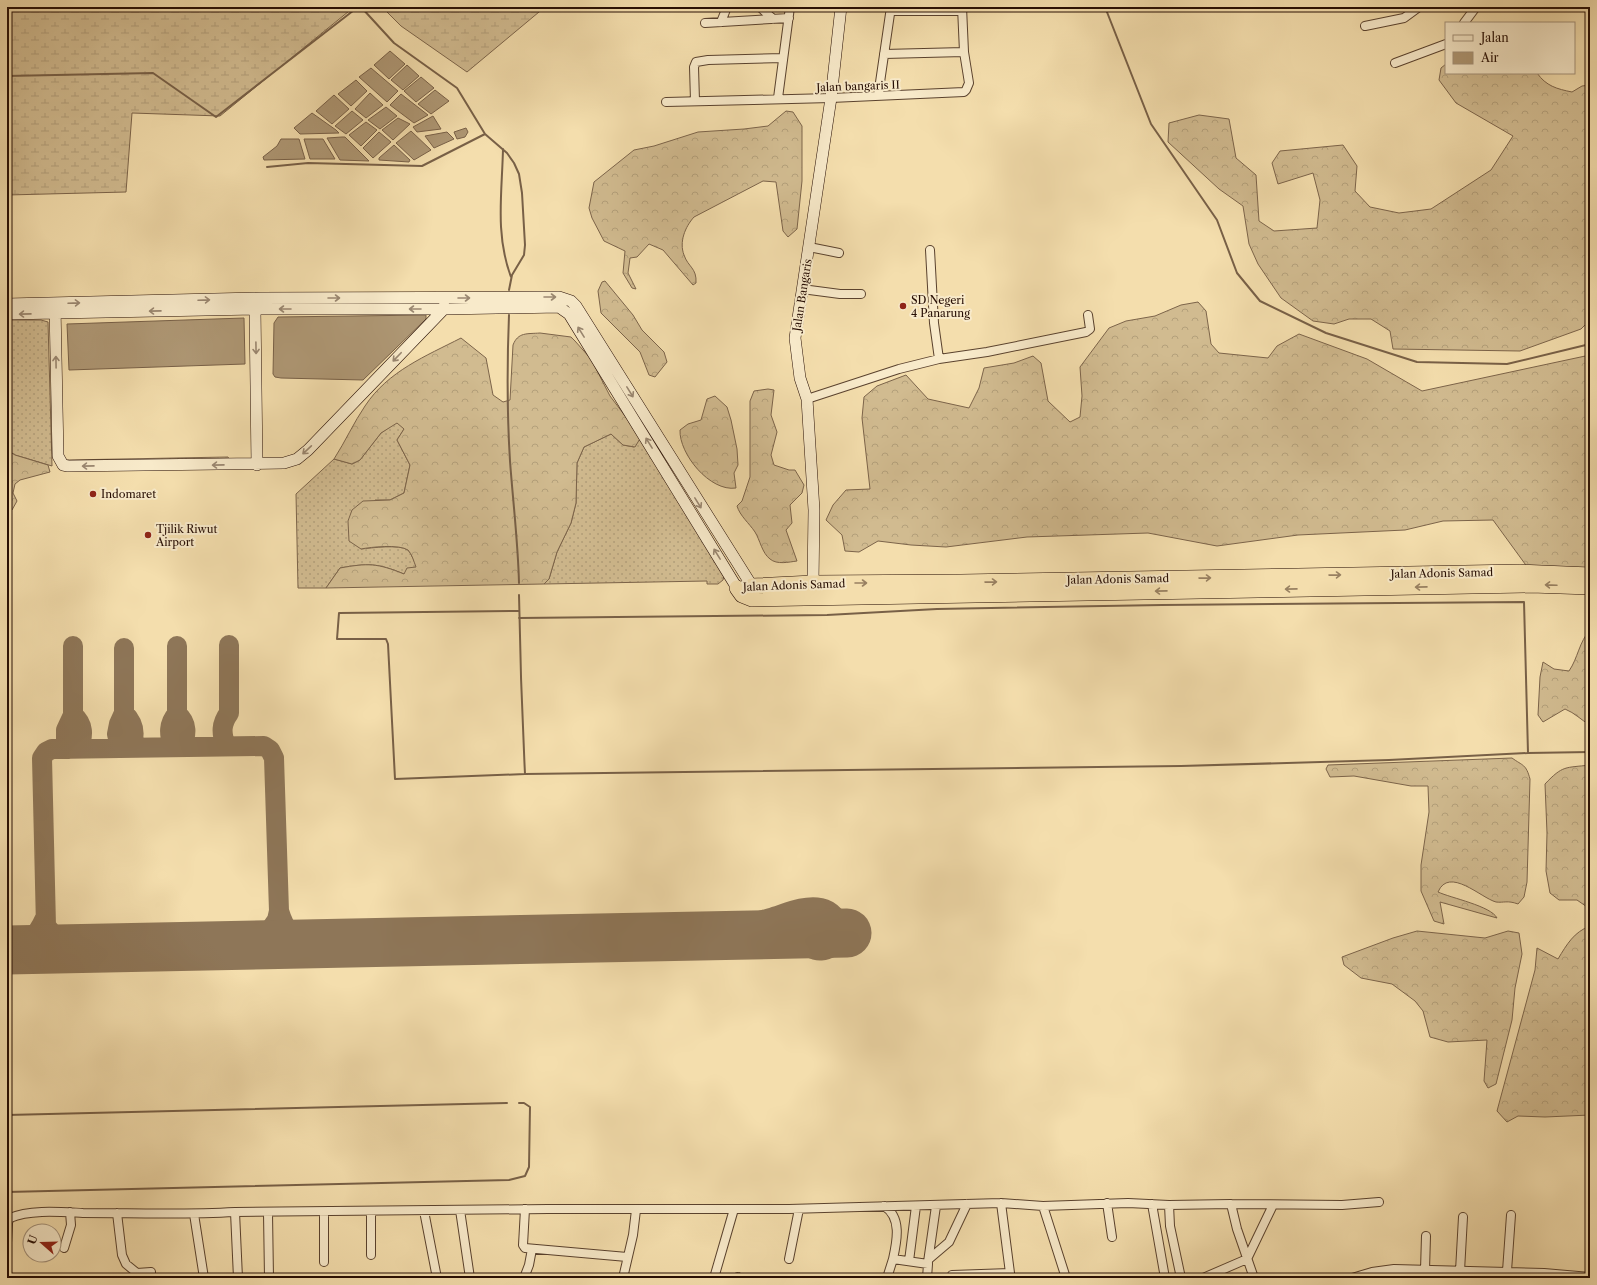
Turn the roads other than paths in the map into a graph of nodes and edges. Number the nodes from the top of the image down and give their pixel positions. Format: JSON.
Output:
{"nodes":[{"id":1,"x":727,"y":7,"type":"edge"},
{"id":2,"x":760,"y":7,"type":"edge"},
{"id":3,"x":790,"y":7,"type":"edge"},
{"id":4,"x":841,"y":7,"type":"edge"},
{"id":5,"x":1420,"y":7,"type":"edge"},
{"id":6,"x":1476,"y":7,"type":"edge"},
{"id":7,"x":890,"y":9,"type":"edge"},
{"id":8,"x":962,"y":9,"type":"edge"},
{"id":9,"x":789,"y":18,"type":"junction"},
{"id":10,"x":773,"y":19,"type":"junction"},
{"id":11,"x":721,"y":22,"type":"junction"},
{"id":12,"x":1465,"y":22,"type":"edge"},
{"id":13,"x":705,"y":23,"type":"dead end"},
{"id":14,"x":1365,"y":26,"type":"dead end"},
{"id":15,"x":1445,"y":44,"type":"edge"},
{"id":16,"x":964,"y":52,"type":"junction"},
{"id":17,"x":884,"y":54,"type":"junction"},
{"id":18,"x":783,"y":58,"type":"junction"},
{"id":19,"x":1395,"y":63,"type":"dead end"},
{"id":20,"x":878,"y":96,"type":"junction"},
{"id":21,"x":778,"y":98,"type":"junction"},
{"id":22,"x":831,"y":98,"type":"junction"},
{"id":23,"x":695,"y":101,"type":"junction"},
{"id":24,"x":666,"y":102,"type":"dead end"},
{"id":25,"x":809,"y":247,"type":"junction"},
{"id":26,"x":930,"y":250,"type":"dead end"},
{"id":27,"x":839,"y":253,"type":"dead end"},
{"id":28,"x":802,"y":289,"type":"junction"},
{"id":29,"x":861,"y":294,"type":"dead end"},
{"id":30,"x":445,"y":298,"type":"junction"},
{"id":31,"x":496,"y":303,"type":"junction"},
{"id":32,"x":511,"y":303,"type":"junction"},
{"id":33,"x":7,"y":304,"type":"edge"},
{"id":34,"x":255,"y":308,"type":"junction"},
{"id":35,"x":55,"y":309,"type":"junction"},
{"id":36,"x":444,"y":309,"type":"junction"},
{"id":37,"x":7,"y":314,"type":"edge"},
{"id":38,"x":1088,"y":315,"type":"dead end"},
{"id":39,"x":939,"y":359,"type":"junction"},
{"id":40,"x":807,"y":399,"type":"junction"},
{"id":41,"x":257,"y":464,"type":"junction"},
{"id":42,"x":1590,"y":575,"type":"edge"},
{"id":43,"x":813,"y":583,"type":"junction"},
{"id":44,"x":752,"y":586,"type":"junction"},
{"id":45,"x":1590,"y":587,"type":"edge"},
{"id":46,"x":737,"y":588,"type":"junction"},
{"id":47,"x":961,"y":589,"type":"junction"},
{"id":48,"x":1379,"y":1202,"type":"dead end"},
{"id":49,"x":1001,"y":1203,"type":"junction"},
{"id":50,"x":966,"y":1204,"type":"junction"},
{"id":51,"x":1107,"y":1204,"type":"junction"},
{"id":52,"x":1152,"y":1204,"type":"junction"},
{"id":53,"x":1231,"y":1204,"type":"junction"},
{"id":54,"x":1169,"y":1205,"type":"junction"},
{"id":55,"x":1273,"y":1205,"type":"junction"},
{"id":56,"x":884,"y":1206,"type":"junction"},
{"id":57,"x":916,"y":1206,"type":"junction"},
{"id":58,"x":936,"y":1206,"type":"junction"},
{"id":59,"x":1043,"y":1206,"type":"junction"},
{"id":60,"x":524,"y":1209,"type":"junction"},
{"id":61,"x":734,"y":1209,"type":"junction"},
{"id":62,"x":799,"y":1209,"type":"junction"},
{"id":63,"x":460,"y":1210,"type":"junction"},
{"id":64,"x":636,"y":1210,"type":"junction"},
{"id":65,"x":371,"y":1211,"type":"junction"},
{"id":66,"x":424,"y":1211,"type":"junction"},
{"id":67,"x":70,"y":1212,"type":"junction"},
{"id":68,"x":235,"y":1212,"type":"junction"},
{"id":69,"x":324,"y":1212,"type":"junction"},
{"id":70,"x":117,"y":1213,"type":"junction"},
{"id":71,"x":268,"y":1213,"type":"junction"},
{"id":72,"x":194,"y":1214,"type":"junction"},
{"id":73,"x":1511,"y":1215,"type":"dead end"},
{"id":74,"x":1463,"y":1217,"type":"dead end"},
{"id":75,"x":1426,"y":1236,"type":"dead end"},
{"id":76,"x":1112,"y":1237,"type":"dead end"},
{"id":77,"x":7,"y":1243,"type":"edge"},
{"id":78,"x":64,"y":1248,"type":"dead end"},
{"id":79,"x":532,"y":1249,"type":"junction"},
{"id":80,"x":371,"y":1255,"type":"dead end"},
{"id":81,"x":627,"y":1257,"type":"junction"},
{"id":82,"x":789,"y":1259,"type":"dead end"},
{"id":83,"x":893,"y":1259,"type":"junction"},
{"id":84,"x":1246,"y":1259,"type":"junction"},
{"id":85,"x":909,"y":1261,"type":"junction"},
{"id":86,"x":928,"y":1261,"type":"junction"},
{"id":87,"x":324,"y":1262,"type":"dead end"},
{"id":88,"x":1424,"y":1270,"type":"junction"},
{"id":89,"x":1460,"y":1271,"type":"junction"},
{"id":90,"x":1507,"y":1271,"type":"junction"},
{"id":91,"x":151,"y":1272,"type":"dead end"},
{"id":92,"x":1435,"y":1274,"type":"edge"},
{"id":93,"x":952,"y":1275,"type":"dead end"},
{"id":94,"x":1010,"y":1276,"type":"edge"},
{"id":95,"x":1590,"y":1277,"type":"edge"},
{"id":96,"x":204,"y":1278,"type":"edge"},
{"id":97,"x":238,"y":1278,"type":"edge"},
{"id":98,"x":269,"y":1278,"type":"edge"},
{"id":99,"x":437,"y":1278,"type":"edge"},
{"id":100,"x":470,"y":1278,"type":"edge"},
{"id":101,"x":524,"y":1278,"type":"edge"},
{"id":102,"x":623,"y":1278,"type":"edge"},
{"id":103,"x":714,"y":1278,"type":"edge"},
{"id":104,"x":887,"y":1278,"type":"edge"},
{"id":105,"x":927,"y":1278,"type":"edge"},
{"id":106,"x":1066,"y":1278,"type":"edge"},
{"id":107,"x":1165,"y":1278,"type":"edge"},
{"id":108,"x":1181,"y":1278,"type":"edge"},
{"id":109,"x":1203,"y":1278,"type":"edge"},
{"id":110,"x":1254,"y":1278,"type":"edge"},
{"id":111,"x":1352,"y":1278,"type":"edge"}],
"edges":[{"from":1,"to":11,"type":"street"},
{"from":2,"to":10,"type":"street"},
{"from":3,"to":9,"type":"street"},
{"from":4,"to":22,"type":"main road","name":"Jalan Bangaris"},
{"from":5,"to":14,"type":"street"},
{"from":6,"to":12,"type":"street"},
{"from":7,"to":8,"type":"street"},
{"from":7,"to":17,"type":"street"},
{"from":8,"to":16,"type":"street","name":"Jalan bangaris II"},
{"from":9,"to":10,"type":"street"},
{"from":9,"to":18,"type":"street"},
{"from":10,"to":11,"type":"street"},
{"from":11,"to":13,"type":"street"},
{"from":15,"to":19,"type":"street"},
{"from":16,"to":17,"type":"street"},
{"from":16,"to":20,"type":"street","name":"Jalan bangaris II"},
{"from":17,"to":20,"type":"street"},
{"from":18,"to":21,"type":"street"},
{"from":18,"to":23,"type":"street"},
{"from":20,"to":22,"type":"street","name":"Jalan bangaris II"},
{"from":21,"to":22,"type":"street","name":"Jalan bangaris II"},
{"from":21,"to":23,"type":"street","name":"Jalan bangaris II"},
{"from":22,"to":25,"type":"main road","name":"Jalan Bangaris"},
{"from":23,"to":24,"type":"street","name":"Jalan bangaris II"},
{"from":25,"to":27,"type":"street"},
{"from":25,"to":28,"type":"main road","name":"Jalan Bangaris"},
{"from":26,"to":39,"type":"street"},
{"from":28,"to":29,"type":"street"},
{"from":28,"to":40,"type":"main road","name":"Jalan Bangaris"},
{"from":30,"to":31,"type":"main road","one_way":true},
{"from":35,"to":30,"type":"main road","one_way":true},
{"from":30,"to":36,"type":"main road"},
{"from":31,"to":32,"type":"main road"},
{"from":31,"to":36,"type":"main road"},
{"from":32,"to":44,"type":"main road","one_way":true},
{"from":46,"to":32,"type":"main road","one_way":true},
{"from":33,"to":35,"type":"main road"},
{"from":34,"to":35,"type":"main road","one_way":true},
{"from":36,"to":34,"type":"main road","one_way":true},
{"from":34,"to":41,"type":"main road","one_way":true},
{"from":35,"to":37,"type":"main road","one_way":true},
{"from":41,"to":35,"type":"main road","one_way":true},
{"from":36,"to":41,"type":"main road","one_way":true},
{"from":38,"to":39,"type":"street"},
{"from":39,"to":40,"type":"street"},
{"from":40,"to":43,"type":"main road","name":"Jalan Bangaris"},
{"from":47,"to":42,"type":"highway","name":"Jalan Adonis Samad","one_way":true},
{"from":43,"to":44,"type":"highway","name":"Jalan Adonis Samad"},
{"from":43,"to":47,"type":"highway","name":"Jalan Adonis Samad","one_way":true},
{"from":44,"to":46,"type":"main road","name":"Jalan Adonis Samad"},
{"from":45,"to":47,"type":"highway","name":"Jalan Adonis Samad","one_way":true},
{"from":46,"to":47,"type":"highway","name":"Jalan Adonis Samad"},
{"from":48,"to":55,"type":"street"},
{"from":49,"to":50,"type":"street"},
{"from":49,"to":59,"type":"street"},
{"from":49,"to":94,"type":"street"},
{"from":50,"to":58,"type":"street"},
{"from":50,"to":86,"type":"street"},
{"from":51,"to":52,"type":"street"},
{"from":51,"to":59,"type":"street"},
{"from":51,"to":76,"type":"street"},
{"from":52,"to":54,"type":"street"},
{"from":52,"to":107,"type":"street"},
{"from":53,"to":54,"type":"street"},
{"from":53,"to":55,"type":"street"},
{"from":53,"to":84,"type":"street"},
{"from":54,"to":108,"type":"street"},
{"from":55,"to":84,"type":"street"},
{"from":56,"to":57,"type":"street"},
{"from":56,"to":62,"type":"street"},
{"from":56,"to":83,"type":"street"},
{"from":57,"to":58,"type":"street"},
{"from":57,"to":85,"type":"street"},
{"from":58,"to":86,"type":"street"},
{"from":59,"to":106,"type":"street"},
{"from":60,"to":63,"type":"street"},
{"from":60,"to":64,"type":"street"},
{"from":60,"to":79,"type":"street"},
{"from":61,"to":62,"type":"street"},
{"from":61,"to":64,"type":"street"},
{"from":61,"to":103,"type":"street"},
{"from":62,"to":82,"type":"street"},
{"from":63,"to":66,"type":"street"},
{"from":63,"to":100,"type":"street"},
{"from":64,"to":81,"type":"street"},
{"from":65,"to":66,"type":"street"},
{"from":65,"to":69,"type":"street"},
{"from":65,"to":80,"type":"street"},
{"from":66,"to":99,"type":"street"},
{"from":67,"to":70,"type":"street"},
{"from":67,"to":77,"type":"street"},
{"from":67,"to":78,"type":"street"},
{"from":68,"to":71,"type":"street"},
{"from":68,"to":72,"type":"street"},
{"from":68,"to":97,"type":"street"},
{"from":69,"to":71,"type":"street"},
{"from":69,"to":87,"type":"street"},
{"from":70,"to":72,"type":"street"},
{"from":70,"to":91,"type":"street"},
{"from":71,"to":98,"type":"street"},
{"from":72,"to":96,"type":"street"},
{"from":73,"to":90,"type":"street"},
{"from":74,"to":89,"type":"street"},
{"from":75,"to":88,"type":"street"},
{"from":79,"to":81,"type":"street"},
{"from":79,"to":101,"type":"street"},
{"from":81,"to":102,"type":"street"},
{"from":83,"to":85,"type":"street"},
{"from":83,"to":104,"type":"street"},
{"from":84,"to":109,"type":"street"},
{"from":84,"to":110,"type":"street"},
{"from":85,"to":86,"type":"street"},
{"from":86,"to":105,"type":"street"},
{"from":88,"to":92,"type":"street"},
{"from":88,"to":111,"type":"street"},
{"from":89,"to":90,"type":"street"},
{"from":89,"to":92,"type":"street"},
{"from":90,"to":95,"type":"street"},
{"from":93,"to":94,"type":"street"}]}
